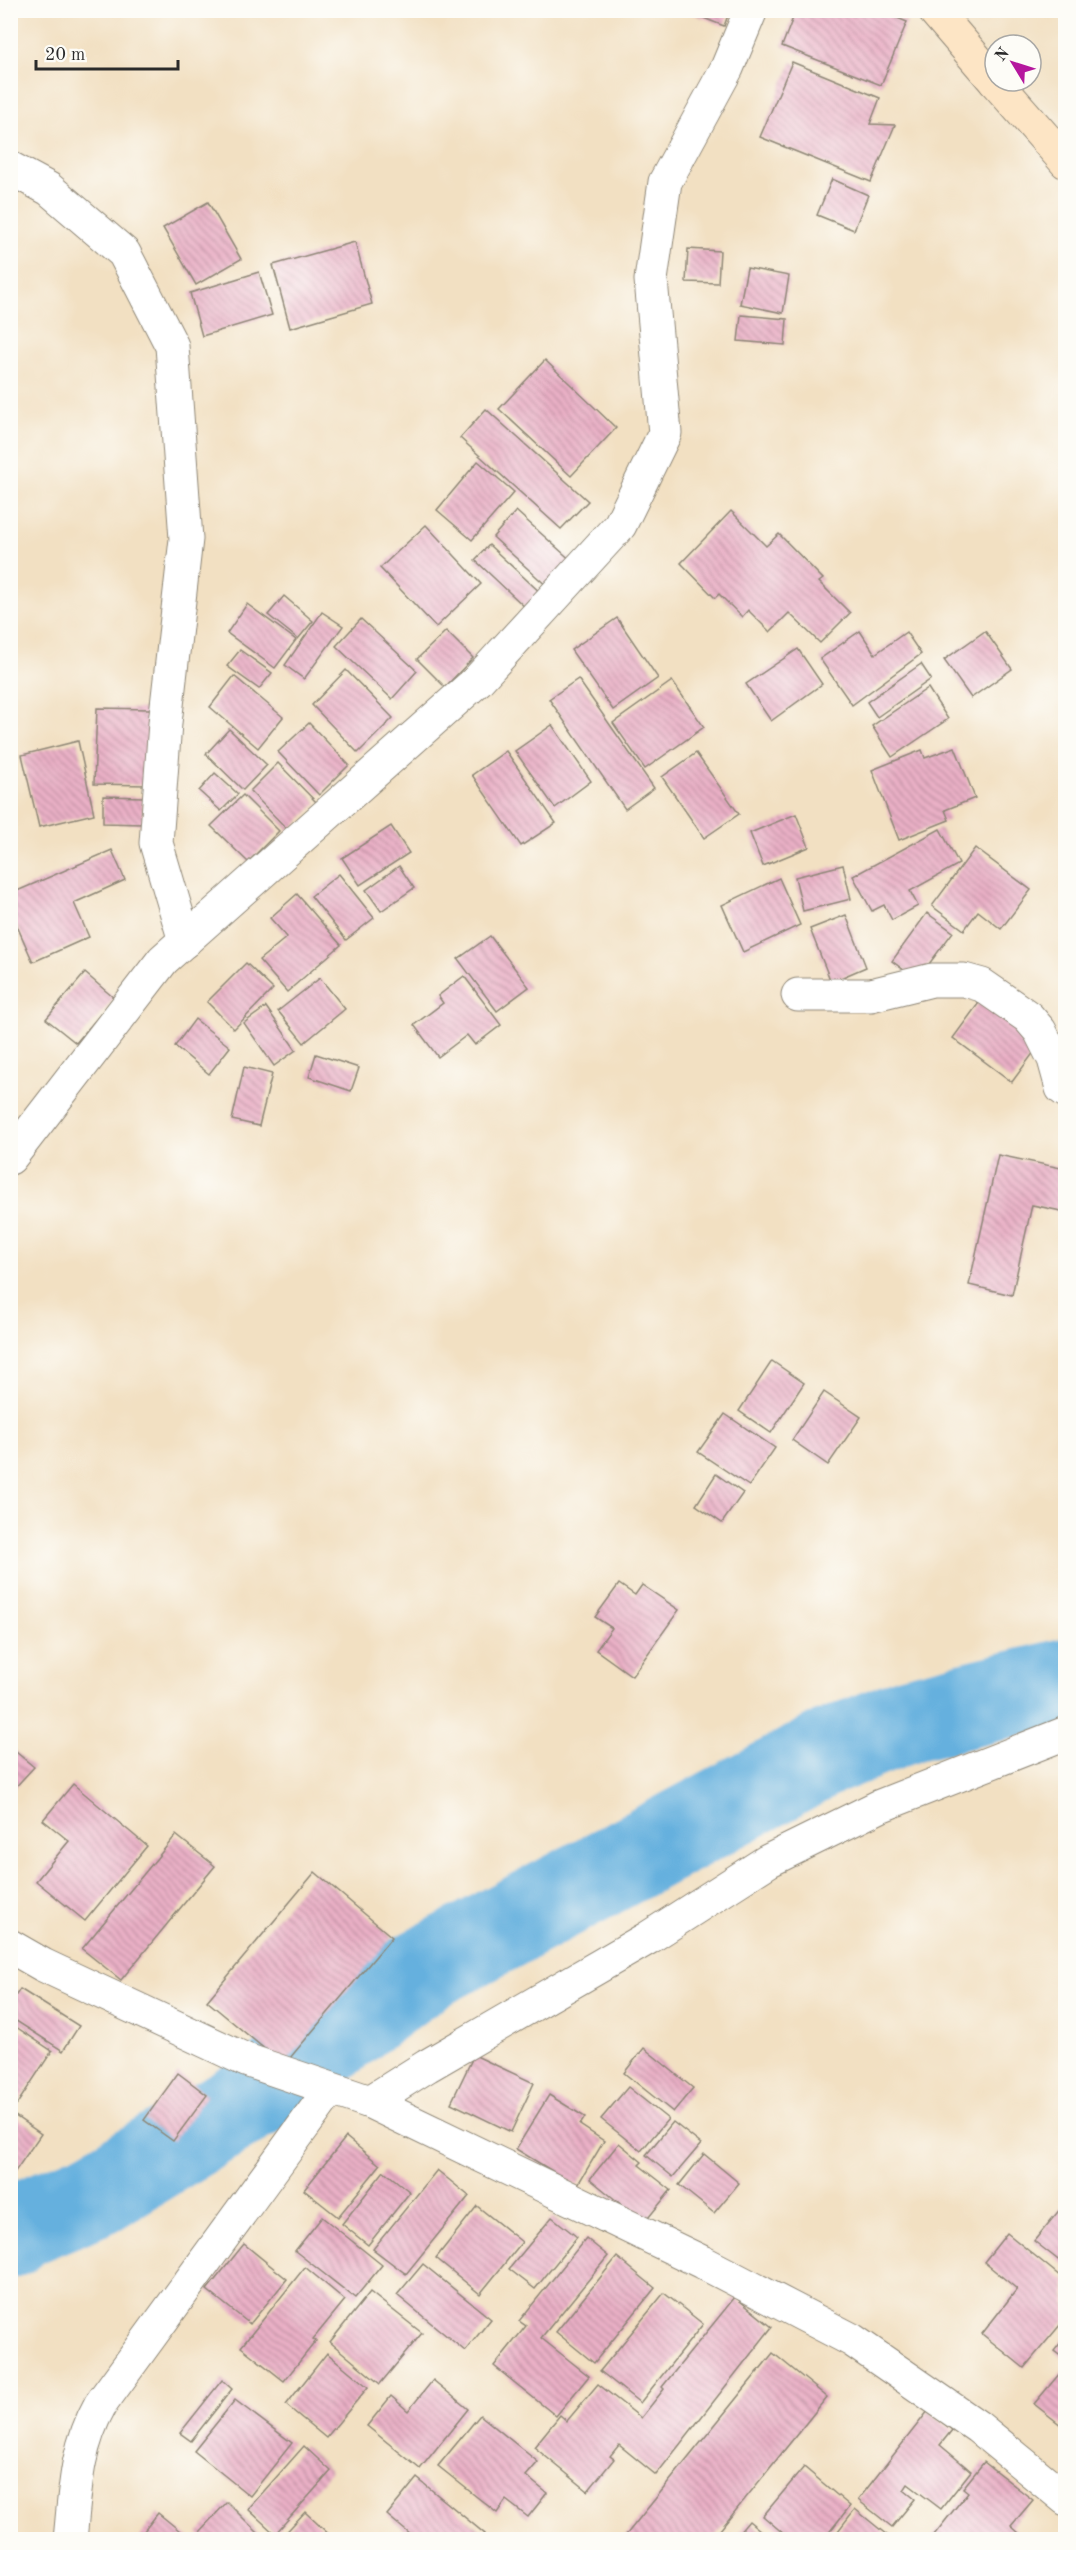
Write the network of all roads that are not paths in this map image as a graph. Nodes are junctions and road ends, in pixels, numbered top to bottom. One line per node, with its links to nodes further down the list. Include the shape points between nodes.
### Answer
1 (751, 10): 7 (street, via 727,68 665,182 651,280 665,434 620,525 477,681)
2 (934, 10): 3 (main road)
3 (983, 67)
4 (1005, 93): 5 (main road)
5 (1065, 162)
6 (10, 168): 7 (street, via 49,189 124,253 172,346 186,539 156,843)
7 (185, 941): 10 (street, via 163,960)
8 (798, 995): 9 (street, via 871,995 932,980 964,980 982,985 1028,1017 1040,1031)
9 (1065, 1090)
10 (10, 1158)
11 (1065, 1733): 14 (street, via 880,1806 768,1861 648,1938)
12 (10, 1946): 13 (street, via 246,2060)
13 (320, 2087): 14 (street); 16 (street, via 100,2405 80,2452)
14 (370, 2102): 15 (street, via 702,2262 852,2340 978,2427)
15 (1065, 2499)
16 (70, 2540)

